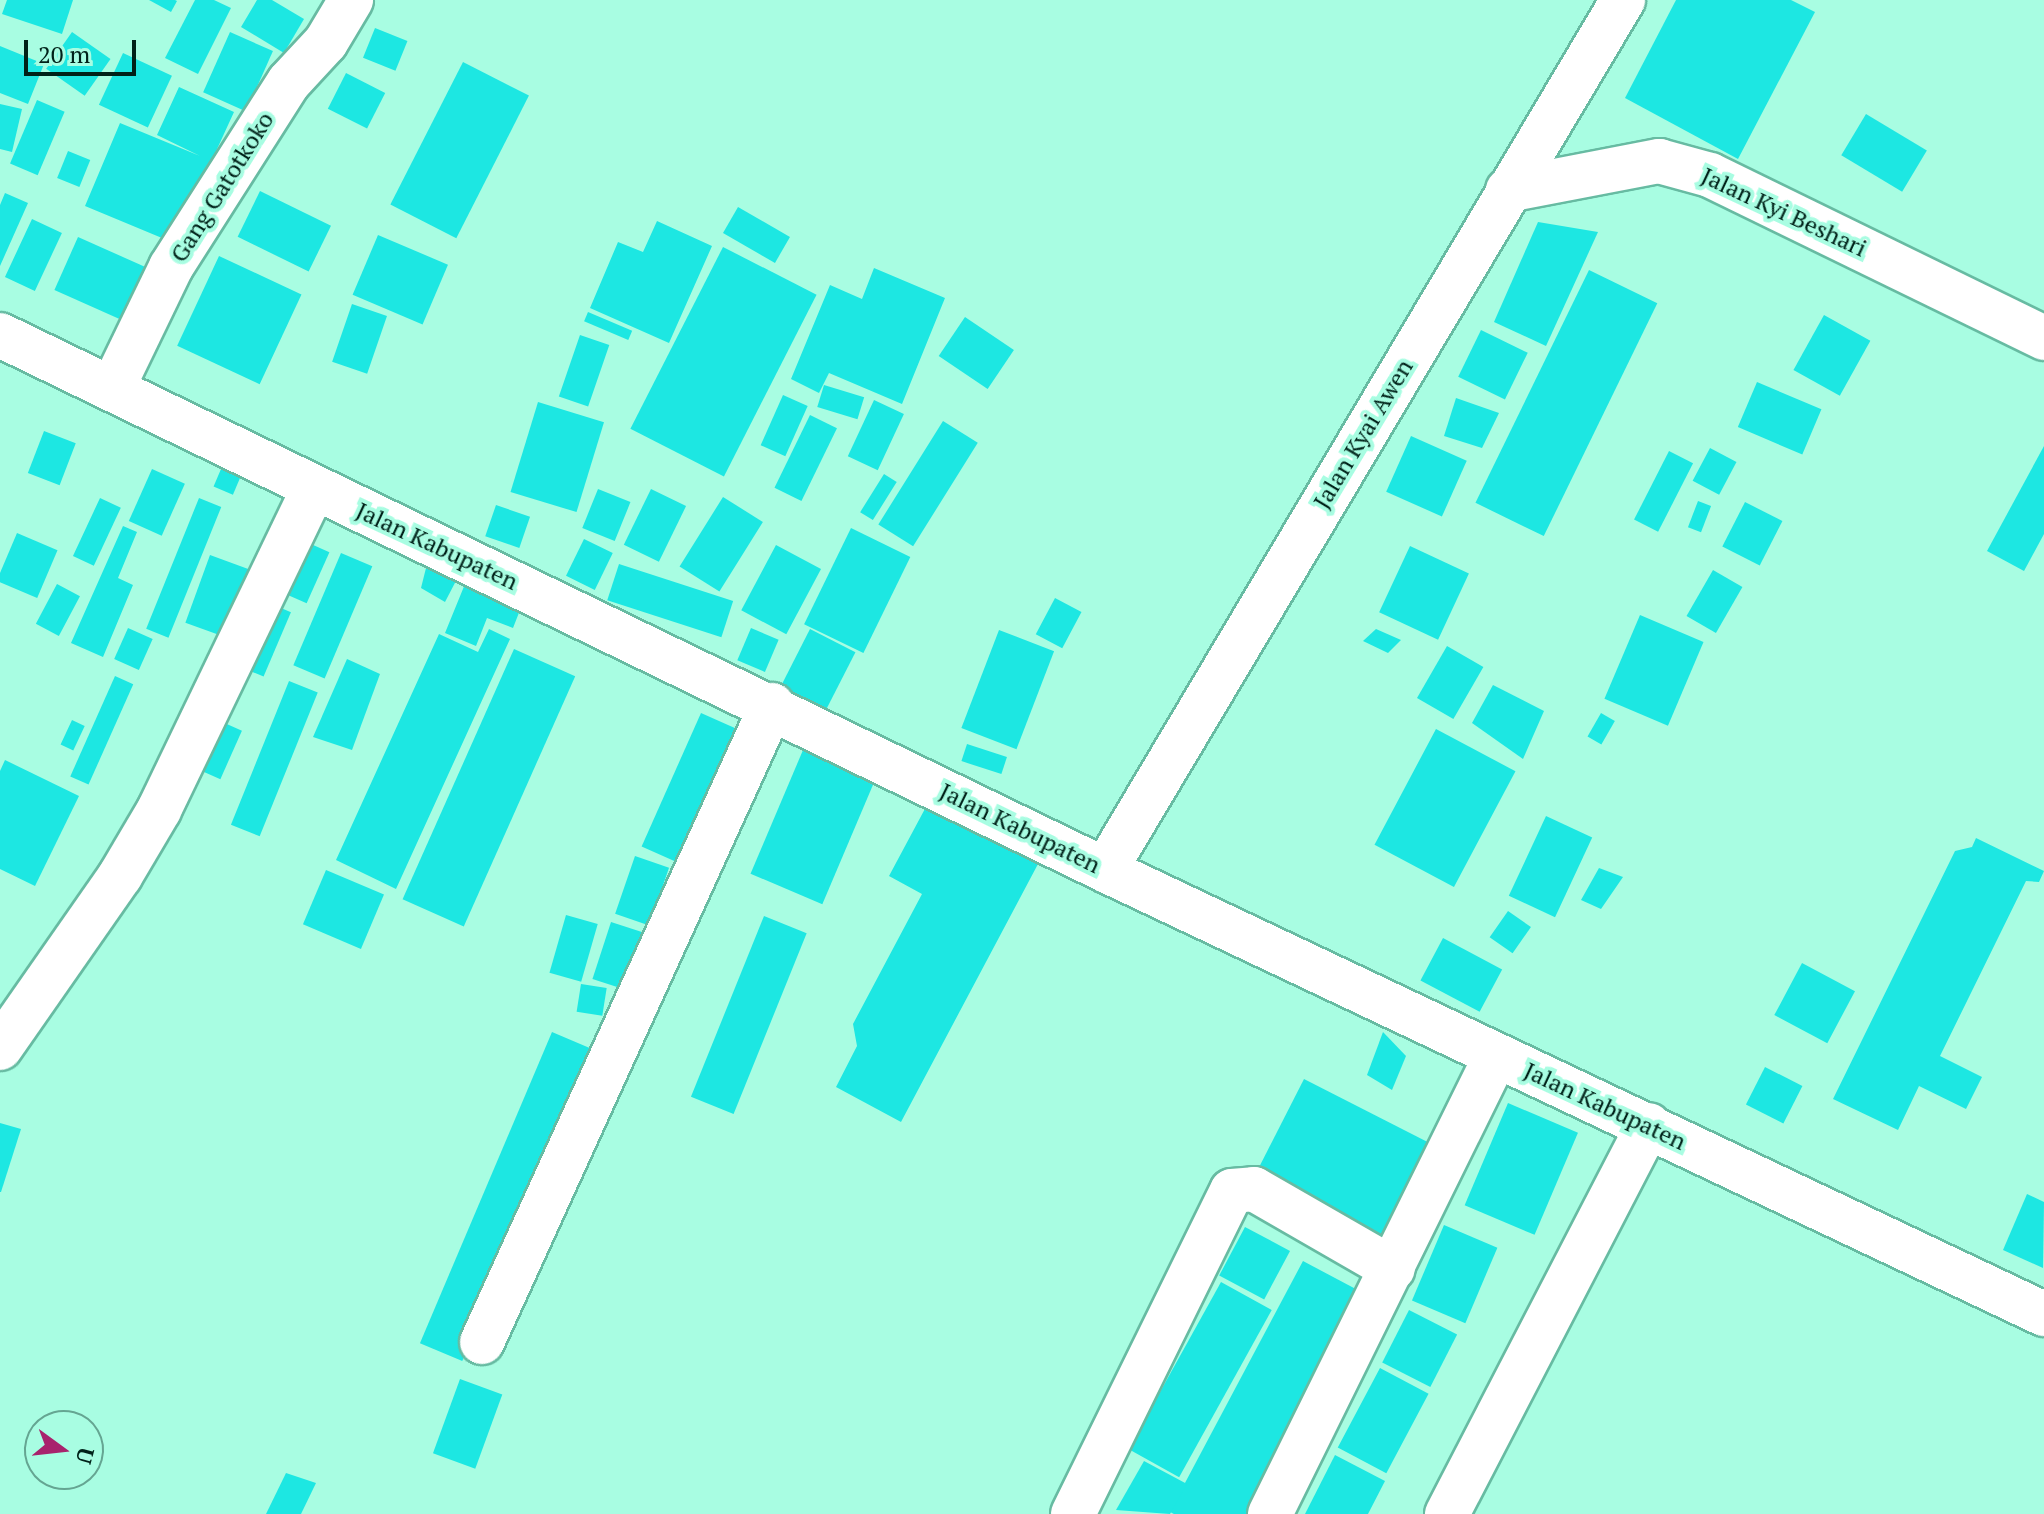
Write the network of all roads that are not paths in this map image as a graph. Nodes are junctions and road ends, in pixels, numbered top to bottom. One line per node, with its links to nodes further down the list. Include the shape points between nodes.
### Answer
1 (351, 0): 6 (street, Gang Gatotkoko, via 326,42 289,82 171,267)
2 (1623, 0): 3 (street, Jalan Kyai Awen)
3 (1508, 190): 5 (street, Jalan Kyi Beshari, via 1659,161 1710,175); 9 (street, Jalan Kyai Awen)
4 (0, 335): 6 (street, Jalan Kabupaten)
5 (2044, 338)
6 (113, 387): 7 (street, Jalan Kabupaten)
7 (314, 488): 8 (street, Jalan Kabupaten); 10 (street, via 159,810 120,876)
8 (772, 705): 9 (street, Jalan Kabupaten); 15 (street)
9 (1105, 870): 11 (street, Jalan Kabupaten)
10 (0, 1048)
11 (1496, 1056): 12 (street, Jalan Kabupaten); 13 (street)
12 (1649, 1125): 14 (street, Jalan Kabupaten); 18 (street)
13 (1393, 1269): 16 (street, via 1254,1189 1232,1191); 17 (street)
14 (2044, 1314)
15 (482, 1342)
16 (1086, 1510)
17 (1270, 1514)
18 (1447, 1514)

